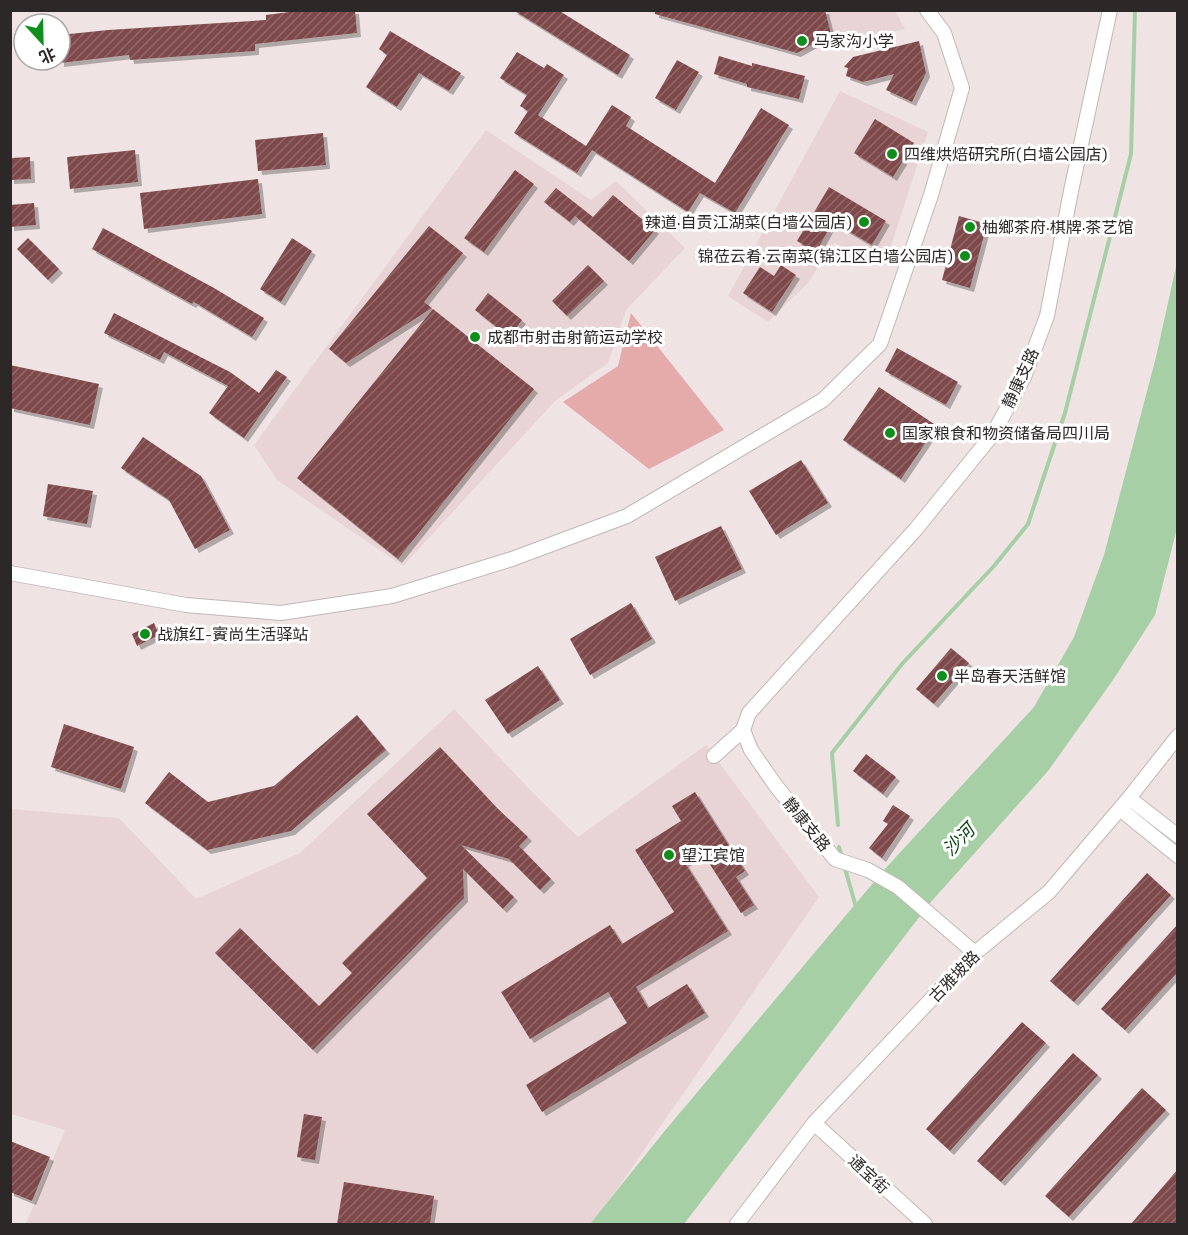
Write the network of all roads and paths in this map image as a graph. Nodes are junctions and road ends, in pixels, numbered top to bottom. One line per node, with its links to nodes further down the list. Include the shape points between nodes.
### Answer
1 (927, 10): 3 (street, via 944,33 962,88 932,195 880,344 823,400 627,516 512,559 392,596 281,613 186,605)
2 (1110, 10): 4 (street, 静康支路, via 1047,316 1024,377 993,434 916,529 749,713)
3 (10, 573)
4 (742, 730): 6 (street, 静康支路); 11 (street, 静康支路, via 776,786 835,859 868,870 898,887)
5 (1178, 736): 7 (street, 古雅坡路)
6 (714, 756)
7 (1129, 798): 8 (street, 古雅坡路); 9 (street)
8 (1120, 809): 10 (street); 11 (street, 古雅坡路, via 1048,892)
9 (1178, 836)
10 (1178, 856)
11 (975, 953): 12 (street, 古雅坡路)
12 (814, 1123): 13 (street, 古雅坡路); 14 (street, 通宝街)
13 (737, 1224)
14 (925, 1224)

